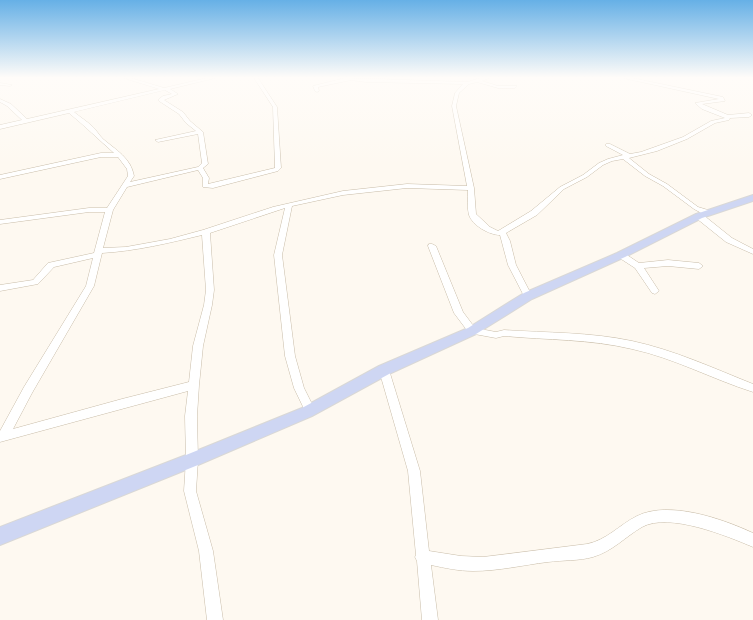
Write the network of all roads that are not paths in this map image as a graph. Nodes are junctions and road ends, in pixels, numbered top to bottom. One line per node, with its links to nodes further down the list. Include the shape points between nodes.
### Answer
1 (11, 107): 10 (street)
2 (83, 107): 7 (street)
3 (172, 107): 12 (street)
4 (275, 107): 17 (street, via 278,168 272,172 209,186 205,186 206,178)
5 (454, 107): 20 (street)
6 (703, 107): 9 (street)
7 (69, 110): 10 (street); 15 (street, via 79,117 85,126 91,128)
8 (750, 115): 9 (street)
9 (727, 117): 16 (street, via 685,138)
10 (26, 121): 11 (street)
11 (0, 127)
12 (200, 132): 13 (street); 17 (street, via 205,164)
13 (158, 140)
14 (608, 145): 16 (street)
15 (114, 155): 18 (street); 19 (street, via 131,172)
16 (627, 157): 24 (street, via 646,175 665,185); 27 (street, via 601,164 562,188 534,213)
17 (200, 168): 19 (street)
18 (0, 178)
19 (127, 185): 23 (street)
20 (471, 188): 22 (street, via 400,186 358,191); 27 (street, via 474,218 487,229)
21 (753, 198): 24 (main road)
22 (289, 205): 26 (street); 41 (street, via 278,255 290,356 299,388)
23 (109, 210): 25 (street, via 89,210); 30 (street)
24 (703, 215): 29 (street, via 729,240); 31 (main road)
25 (0, 222)
26 (206, 232): 30 (street, via 147,246); 39 (street, via 210,290 198,346)
27 (502, 232): 36 (street, via 512,265)
28 (432, 246): 37 (street, via 459,313)
29 (753, 252)
30 (99, 253): 34 (street, via 51,265 35,282); 42 (street, via 85,296)
31 (621, 254): 32 (street); 36 (main road)
32 (638, 266): 33 (street, via 668,263); 35 (street)
33 (699, 266)
34 (0, 288)
35 (655, 291)
36 (528, 296): 37 (main road)
37 (472, 330): 38 (main road); 40 (street, via 496,335 504,333 632,345)
38 (384, 370): 41 (main road); 46 (street, via 414,471)
39 (194, 385): 42 (street); 43 (street, via 191,416)
40 (753, 388)
41 (310, 410): 43 (main road)
42 (1, 437)
43 (192, 460): 44 (main road); 47 (street, via 190,491 206,551)
44 (0, 536)
45 (753, 540): 46 (street, via 701,521 652,518 643,520 615,541 577,553 472,564)
46 (422, 557): 48 (street)
47 (216, 620)
48 (430, 620)

